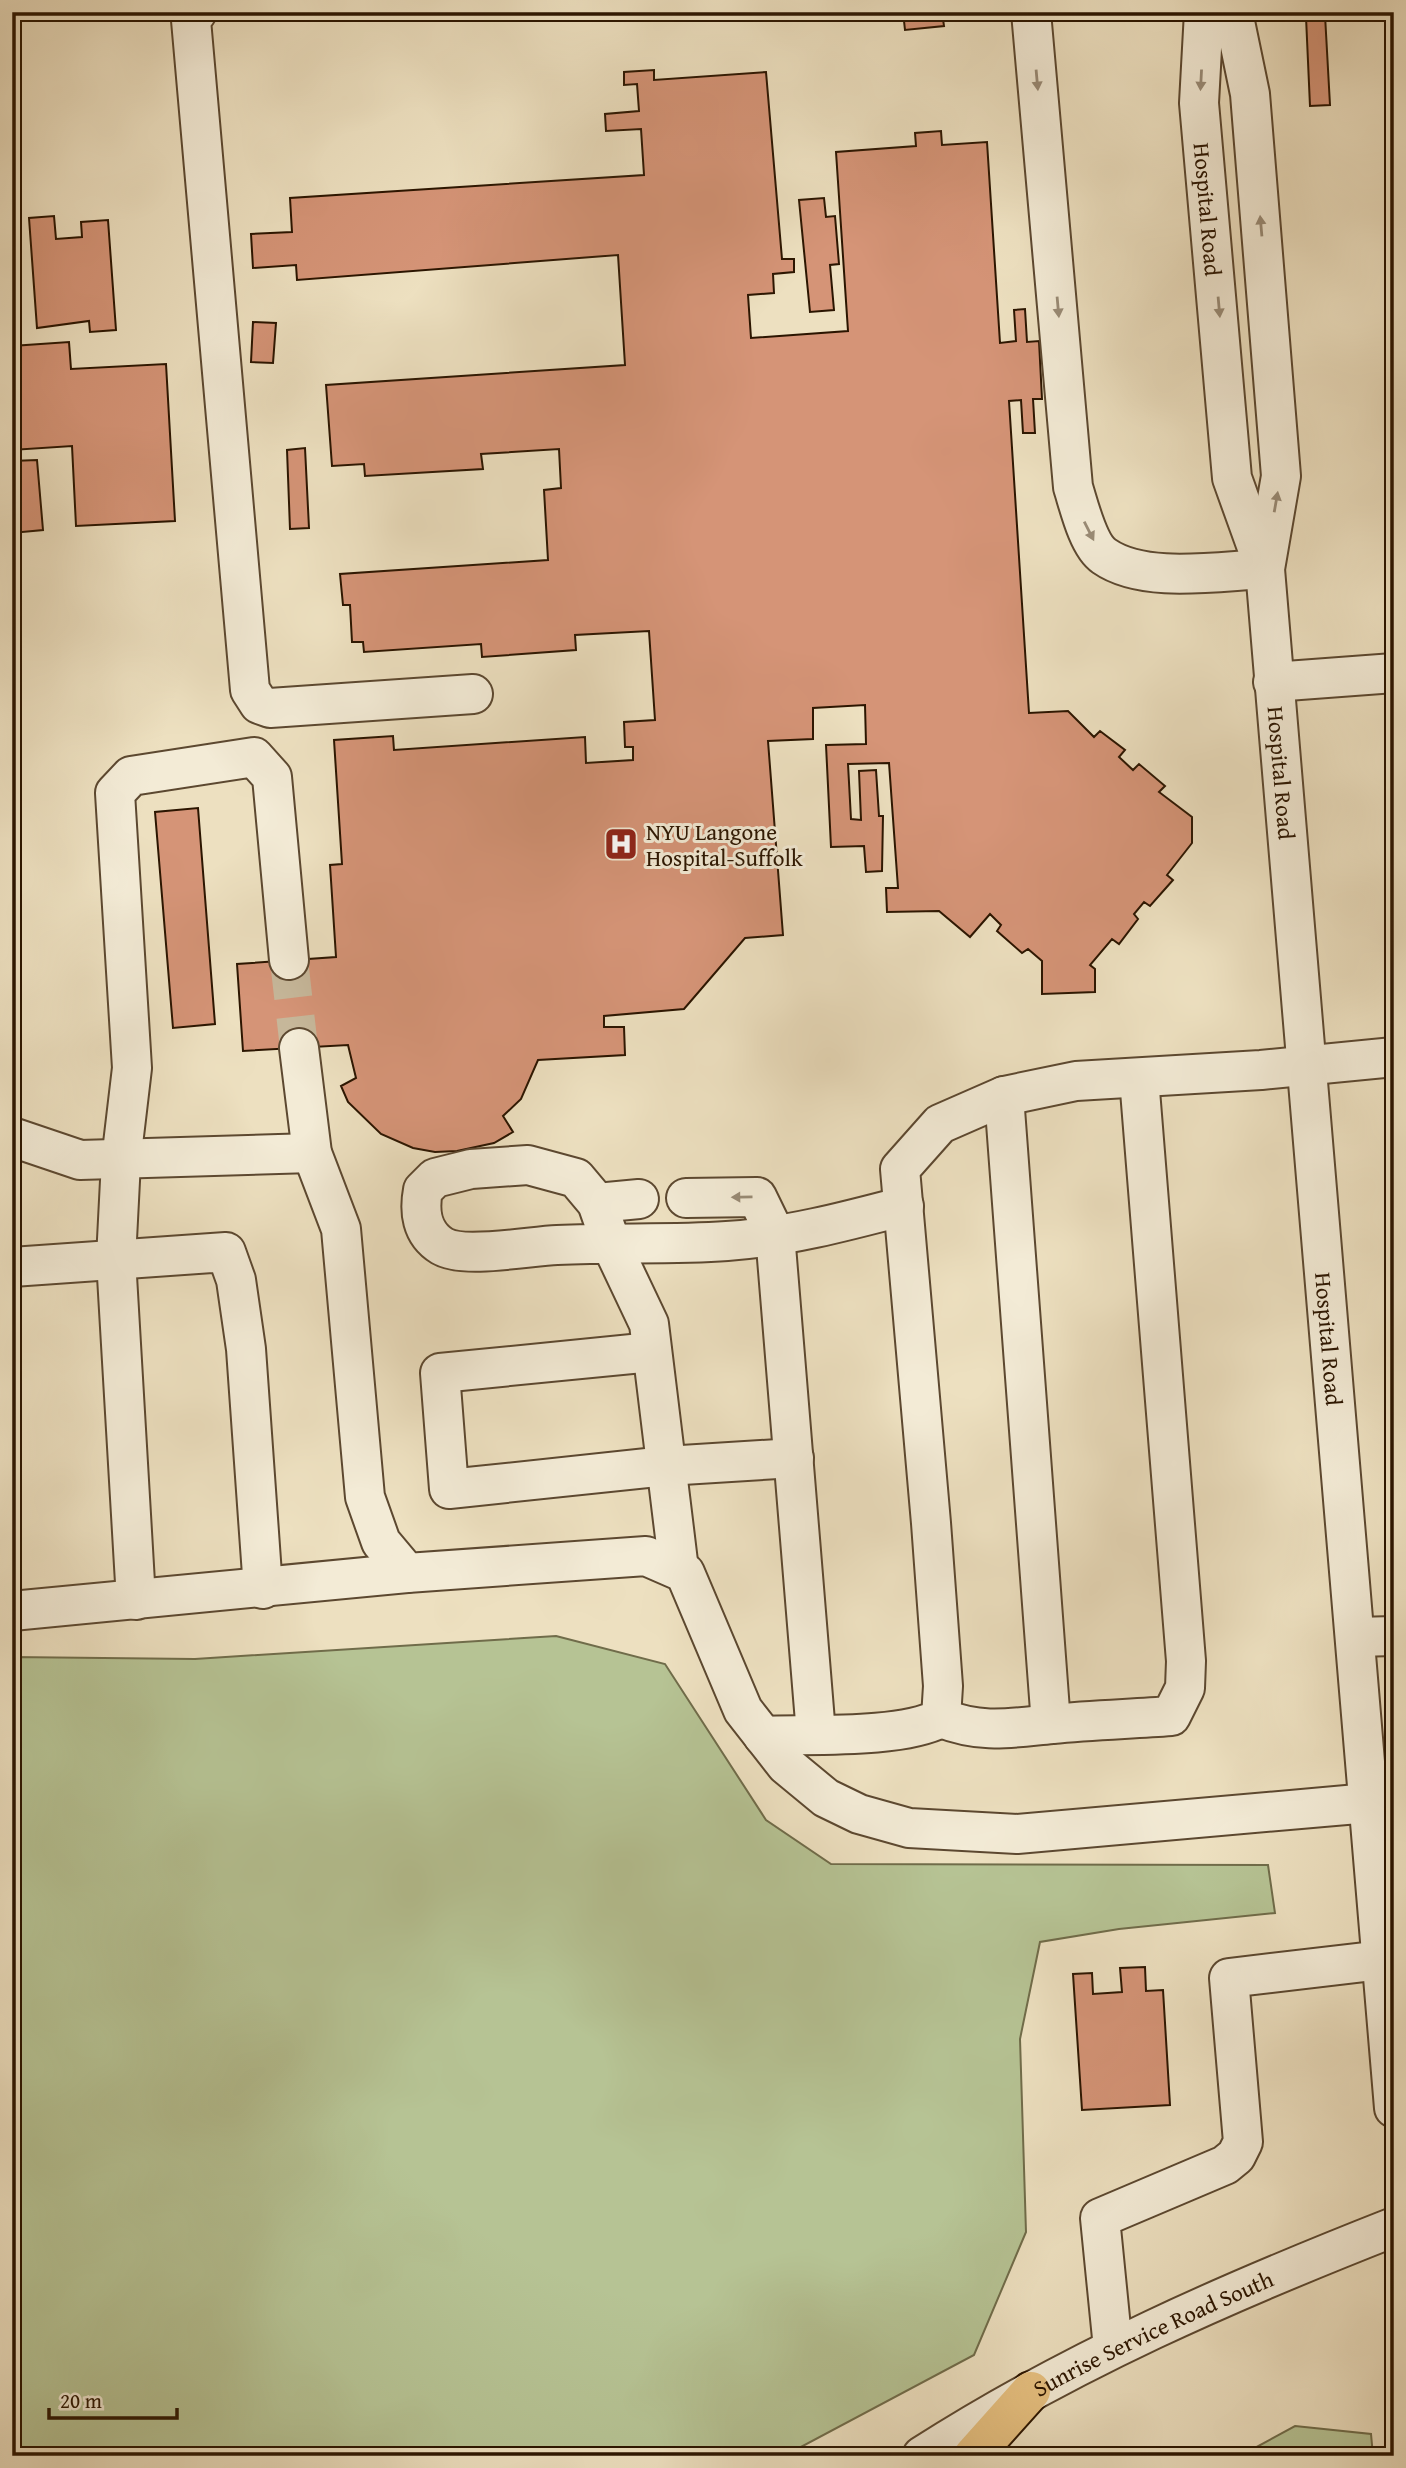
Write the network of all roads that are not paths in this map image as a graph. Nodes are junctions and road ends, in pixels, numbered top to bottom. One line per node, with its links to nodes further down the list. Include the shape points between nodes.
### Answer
1 (197, 12): 8 (street, via 191,20 250,690 259,704 270,708)
2 (1031, 12): 5 (street, one-way to 5, via 1073,487 1086,527 1103,555 1147,573)
3 (1204, 12): 5 (street, Hospital Road, one-way to 5, via 1199,103 1232,478)
4 (1233, 12): 5 (street, Hospital Road, one-way to 4, via 1281,476 1250,94)
5 (1265, 569): 7 (street, Hospital Road)
6 (1394, 673): 7 (street)
7 (1273, 682): 12 (street, Hospital Road)
8 (473, 694)
9 (289, 960): 17 (street, via 272,777 254,757 131,776 115,793 132,1068)
10 (299, 1048): 16 (street)
11 (1394, 1057): 12 (street)
12 (1307, 1063): 13 (street); 35 (street, Hospital Road)
13 (1139, 1077): 14 (street, via 1076,1082); 37 (street, via 1185,1688 1171,1716)
14 (1004, 1096): 21 (street, via 940,1124 900,1169); 37 (street)
15 (12, 1137): 17 (street, via 80,1160)
16 (312, 1153): 17 (street); 30 (street, via 341,1229 365,1497 381,1542)
17 (121, 1161): 24 (street)
18 (686, 1198): 22 (street, one-way to 18, via 757,1197)
19 (639, 1199): 20 (street)
20 (597, 1203): 23 (street); 23 (street, via 576,1178 528,1165 471,1169 435,1178 423,1190 420,1204 426,1229 444,1247 469,1251)
21 (904, 1206): 22 (street, via 829,1226); 36 (street, via 943,1686)
22 (775, 1234): 23 (street, via 731,1241); 27 (street)
23 (612, 1246): 26 (street, via 649,1324)
24 (116, 1259): 25 (street); 31 (street, via 226,1252 236,1280 246,1349); 32 (street)
25 (12, 1267)
26 (652, 1352): 28 (street); 28 (street, via 440,1373 449,1489)
27 (794, 1458): 28 (street); 38 (street)
28 (666, 1466): 29 (street)
29 (679, 1570): 30 (street, via 646,1556); 39 (street, via 685,1573 743,1710)
30 (407, 1573): 31 (street)
31 (263, 1589): 32 (street)
32 (136, 1600): 33 (street)
33 (12, 1611)
34 (1394, 1636): 35 (street)
35 (1356, 1637): 40 (street, Hospital Road)
36 (941, 1718): 37 (street, via 964,1727 1008,1731); 38 (street, via 927,1726)
37 (1051, 1724)
38 (816, 1734): 39 (street)
39 (763, 1735): 40 (street, via 786,1765 826,1798 859,1814 909,1828 1017,1834)
40 (1369, 1803): 41 (street, Hospital Road)
41 (1382, 1960): 42 (street, Hospital Road); 44 (street, via 1229,1978 1242,2142 1225,2165 1100,2218)
42 (1394, 2108)
43 (1394, 2227): 44 (street, Sunrise Service Road South)
44 (1113, 2348): 45 (street, Sunrise Service Road South)
45 (1031, 2391): 46 (street, Sunrise Service Road South); 47 (highway)
46 (922, 2456)
47 (972, 2456)

